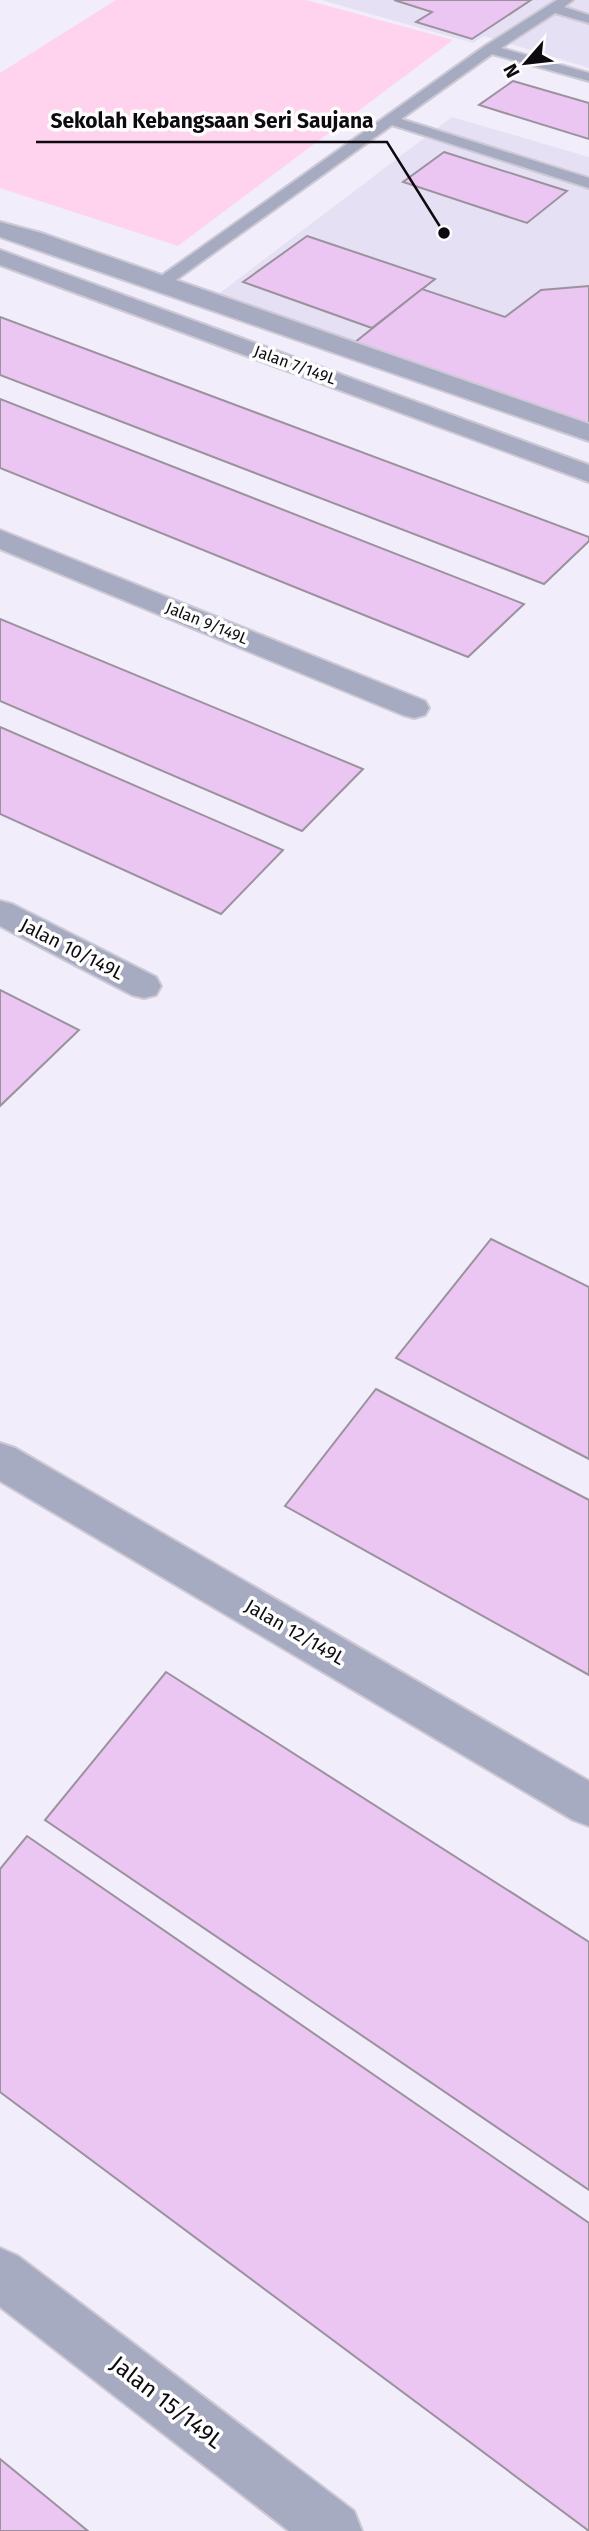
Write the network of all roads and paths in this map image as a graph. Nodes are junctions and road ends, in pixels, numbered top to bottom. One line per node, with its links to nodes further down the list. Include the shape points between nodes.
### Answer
1 (566, 0): 2 (lane)
2 (554, 8): 3 (lane); 4 (lane)
3 (589, 19)
4 (490, 49): 5 (lane); 6 (lane)
5 (589, 77)
6 (390, 120): 7 (lane); 10 (lane)
7 (589, 183)
8 (0, 229): 10 (street)
9 (0, 257): 12 (street, Jalan 7/149L)
10 (160, 284): 11 (street)
11 (589, 433)
12 (589, 474)
13 (0, 539): 14 (street, Jalan 9/149L)
14 (414, 708)
15 (0, 912): 16 (street, Jalan 10/149L)
16 (144, 986)
17 (0, 1460): 18 (street, Jalan 12/149L)
18 (589, 1805)
19 (0, 2274): 20 (street, Jalan 15/149L)
20 (334, 2531)

